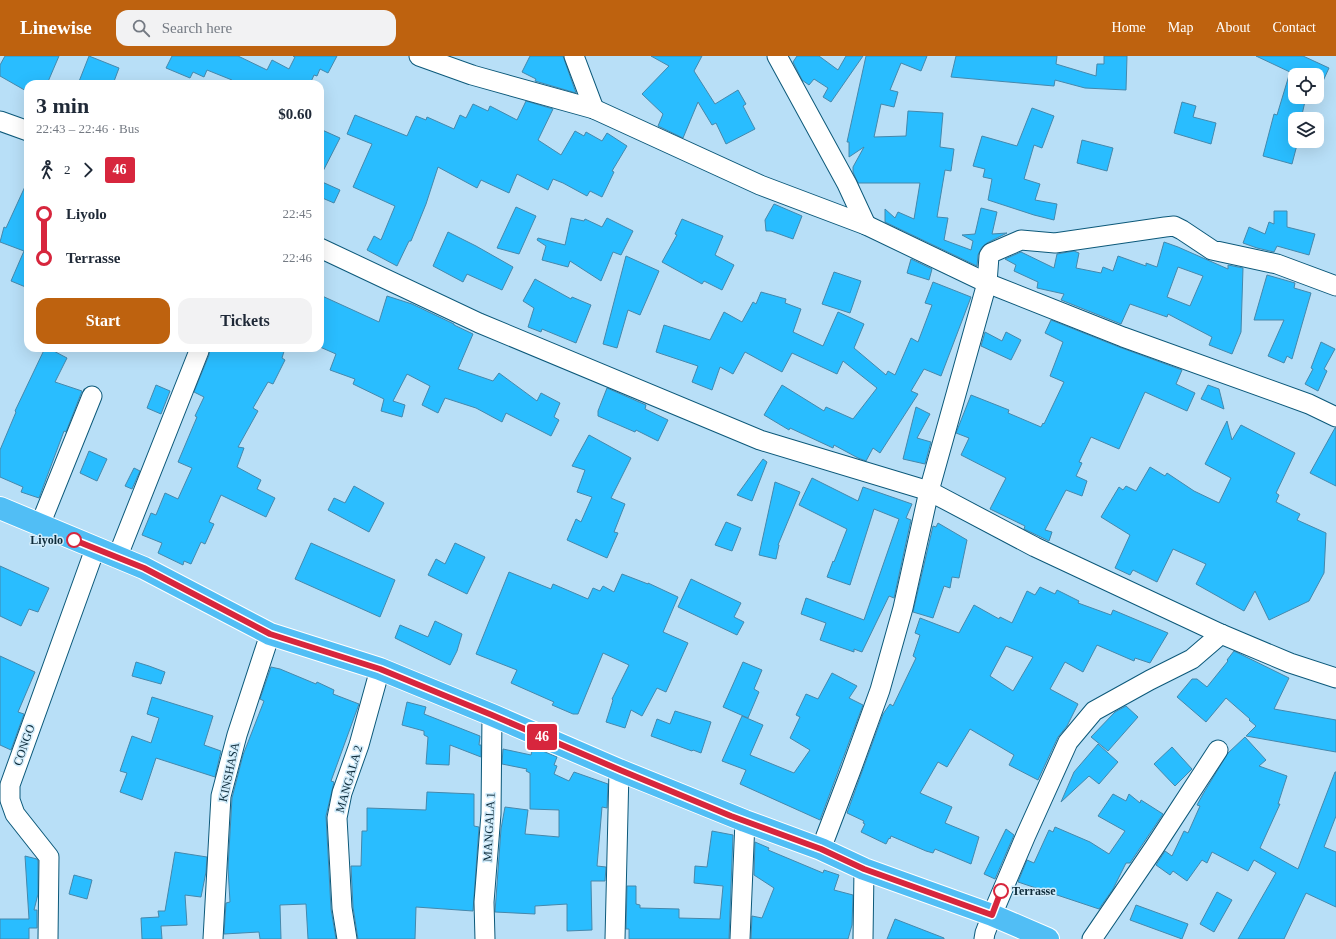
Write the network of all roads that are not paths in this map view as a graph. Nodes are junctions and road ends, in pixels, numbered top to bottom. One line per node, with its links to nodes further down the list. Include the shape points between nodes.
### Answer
1 (419, 56): 4 (street, via 472,75)
2 (574, 56): 4 (street)
3 (777, 56): 7 (street, via 847,184)
4 (594, 109): 7 (street, via 760,185)
5 (0, 121): 6 (street)
6 (24, 130)
7 (866, 225): 9 (street)
8 (324, 250): 14 (street, via 479,323 760,440)
9 (987, 283): 10 (street, via 991,253 1021,240 1054,243 1174,226 1212,250 1277,264); 13 (street, via 1123,337 1309,404); 14 (street)
10 (1336, 286)
11 (198, 352): 18 (street)
12 (92, 396): 16 (street)
13 (1336, 417)
14 (930, 490): 20 (street, via 1035,547); 27 (street, via 903,608 880,690)
15 (0, 508): 16 (highway)
16 (40, 526): 17 (highway)
17 (95, 549): 18 (highway); 30 (street, CONGO, via 10,784 10,800 15,814 49,857)
18 (117, 558): 19 (highway, via 144,568)
19 (270, 634): 21 (highway); 31 (street, KINSHASA, via 237,735 222,796)
20 (1221, 634): 22 (street, via 1290,664); 29 (street, via 1192,659 1094,711 1068,742)
21 (380, 669): 23 (highway); 32 (street, MANGALA 2, via 342,793 337,818 342,908)
22 (1336, 678)
23 (492, 715): 25 (highway); 33 (street, MANGALA 1, via 491,814 484,902)
24 (1218, 750): 39 (street)
25 (620, 770): 26 (highway); 34 (street)
26 (745, 821): 27 (highway); 35 (street)
27 (821, 849): 28 (highway)
28 (864, 869): 29 (highway); 36 (street)
29 (992, 915): 37 (street); 38 (highway)
30 (48, 939)
31 (213, 939)
32 (347, 939)
33 (485, 939)
34 (615, 939)
35 (740, 939)
36 (863, 939)
37 (984, 939)
38 (1048, 939)
39 (1092, 939)

